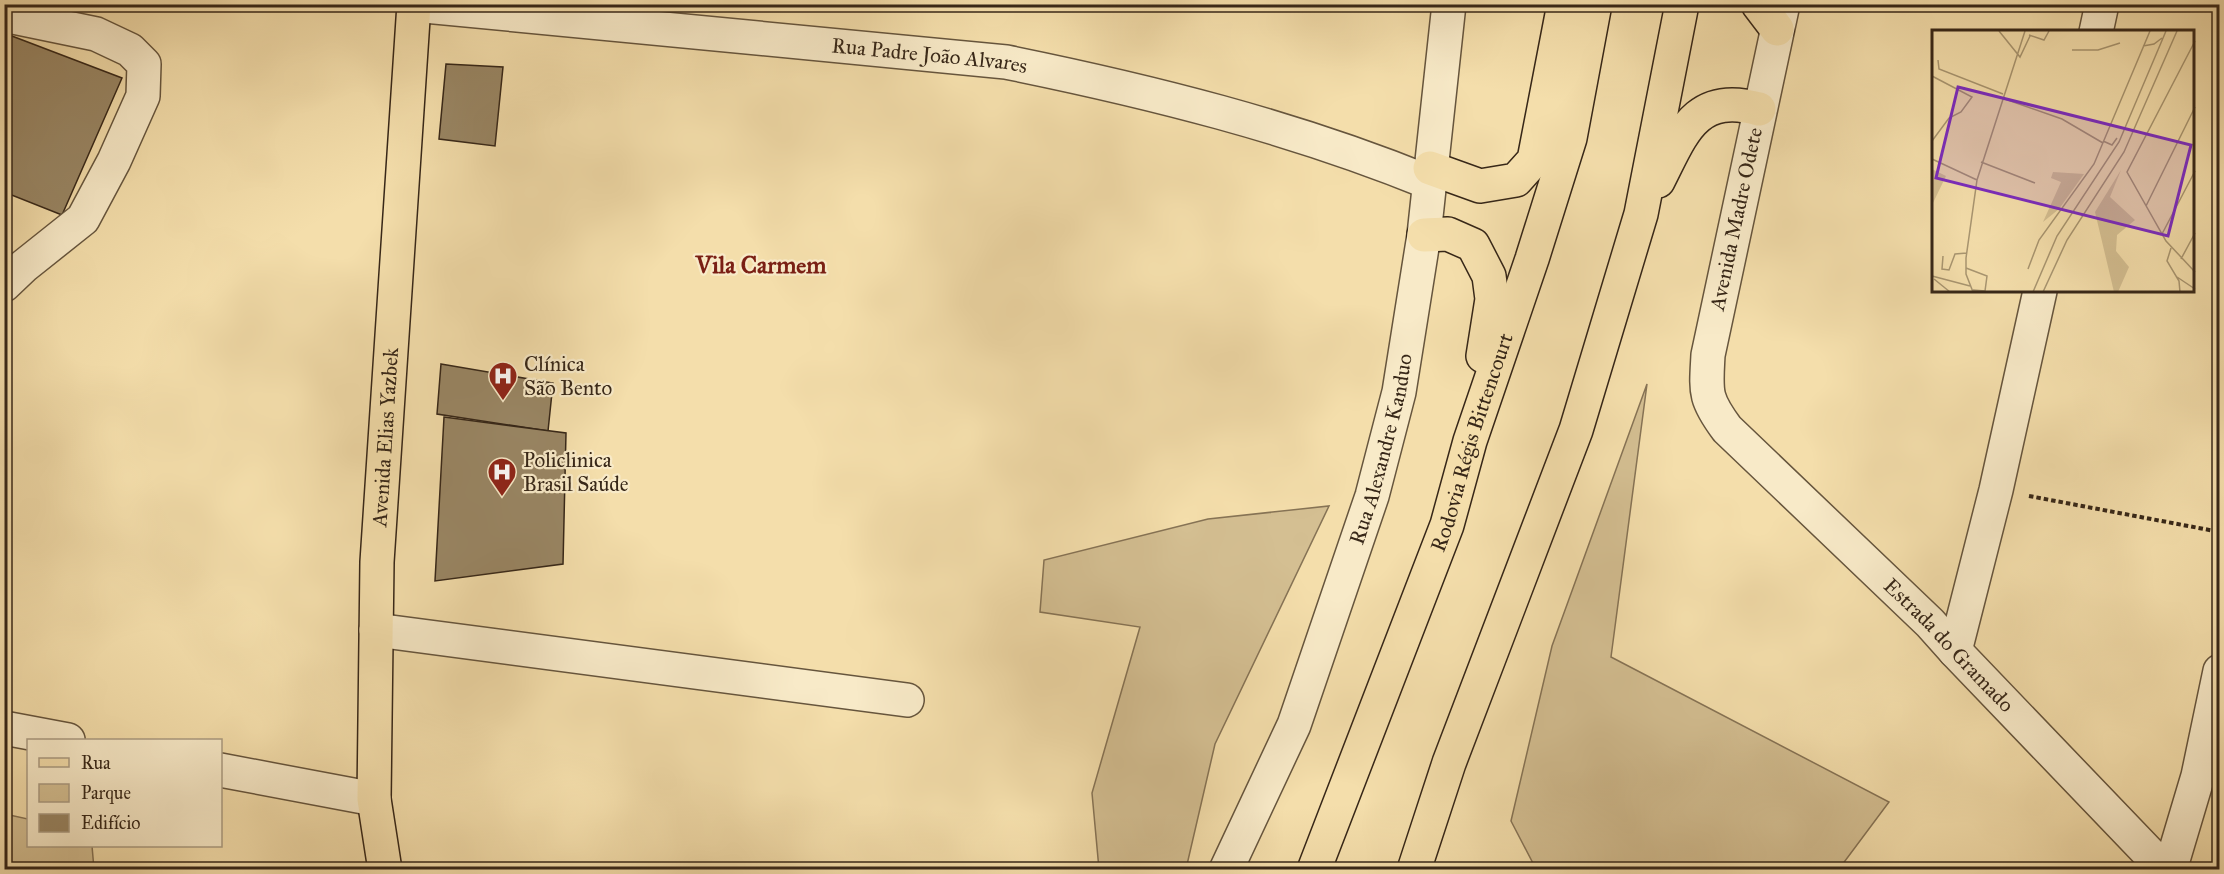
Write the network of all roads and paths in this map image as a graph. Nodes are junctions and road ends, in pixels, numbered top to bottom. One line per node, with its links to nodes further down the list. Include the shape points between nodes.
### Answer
1 (1449, 4): 11 (street, Rua Alexandre Kanduo)
2 (1564, 4): 11 (main road, via 1534,160 1516,180 1480,186)
3 (1596, 4): 17 (main road, Rodovia Régis Bittencourt, via 1570,138)
4 (1682, 4): 12 (main road)
5 (2102, 4): 9 (street)
6 (414, 5): 11 (street, Rua Padre João Alvares, via 1006,62 1093,79); 20 (main road, Avenida Elias Yazbek, via 377,562)
7 (1773, 13): 10 (street, Avenida Madre Odete)
8 (4, 15): 14 (street, via 96,34 130,50 144,64 143,96 83,219)
9 (2096, 30)
10 (1759, 109): 12 (main road, via 1745,105 1715,107 1695,117); 16 (street, Avenida Madre Odete, via 1708,355 1708,398)
11 (1429, 175): 13 (street, Rua Alexandre Kanduo)
12 (1641, 214): 31 (main road, via 1576,430 1449,763)
13 (1424, 235): 17 (main road, via 1448,234 1473,245 1489,276 1492,299); 29 (street, Rua Alexandre Kanduo, via 1399,392 1372,496 1294,725)
14 (4, 285)
15 (2040, 292): 18 (street)
16 (1727, 429): 21 (street, Estrada do Gramado)
17 (1470, 441): 30 (main road, Rodovia Régis Bittencourt, via 1447,525)
18 (1996, 490): 19 (path); 21 (street)
19 (2220, 532)
20 (376, 630): 23 (street); 27 (main road, Avenida Elias Yazbek)
21 (1955, 651): 32 (street, Estrada do Gramado)
22 (2220, 671): 32 (street, via 2198,776)
23 (907, 700)
24 (4, 729): 25 (street)
25 (57, 739)
26 (222, 770): 27 (street)
27 (374, 799): 28 (main road, Avenida Elias Yazbek)
28 (385, 870)
29 (1226, 870)
30 (1314, 870)
31 (1414, 870)
32 (2168, 870)

